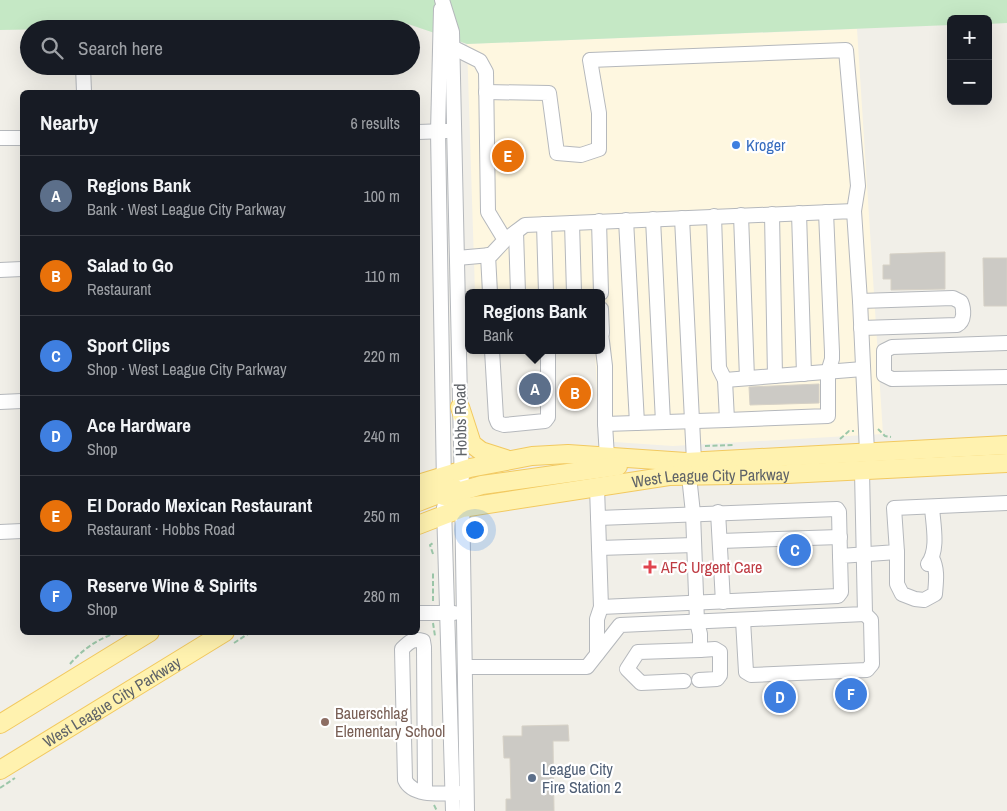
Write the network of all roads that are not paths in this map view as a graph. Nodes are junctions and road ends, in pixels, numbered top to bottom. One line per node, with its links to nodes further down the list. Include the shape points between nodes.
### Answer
1 (442, 0): 2 (street, Hobbs Road, via 452,32); 8 (street, Hobbs Road)
2 (452, 47): 5 (street, via 480,62 486,72); 6 (street, Hobbs Road)
3 (83, 75): 4 (street)
4 (84, 90)
5 (486, 92): 11 (street, via 548,93 557,153 581,155 599,149 599,113 590,60 846,50 858,186); 23 (street, via 488,212)
6 (454, 131): 8 (street); 25 (street, Hobbs Road)
7 (420, 132): 8 (street)
8 (438, 132): 65 (street, Hobbs Road)
9 (0, 138): 10 (street)
10 (20, 138)
11 (854, 211): 12 (street); 33 (street)
12 (826, 212): 13 (street); 40 (street, via 832,352)
13 (799, 213): 14 (street); 42 (street)
14 (772, 214): 15 (street); 44 (street)
15 (741, 215): 16 (street); 46 (street)
16 (714, 216): 17 (street); 47 (street, via 719,368)
17 (682, 218): 18 (street); 53 (street)
18 (653, 219): 19 (street); 52 (street)
19 (626, 220): 20 (street); 54 (street)
20 (599, 222): 21 (street); 32 (street)
21 (572, 223): 22 (street); 31 (street)
22 (544, 224): 23 (street, via 525,225); 30 (street)
23 (510, 236): 24 (street); 29 (street)
24 (488, 255): 25 (street); 28 (street)
25 (457, 258): 35 (street, Hobbs Road)
26 (20, 269): 27 (street)
27 (0, 270)
28 (490, 289)
29 (517, 289)
30 (546, 289)
31 (574, 289)
32 (601, 289)
33 (860, 301): 34 (street); 34 (street, via 954,298 961,302 963,317 957,325)
34 (862, 328): 41 (street)
35 (464, 338): 50 (street, Hobbs Road)
36 (1007, 343): 43 (street, via 892,347 884,351)
37 (492, 354): 38 (street, via 496,418 504,425 545,421 548,417)
38 (548, 354)
39 (604, 354): 55 (street)
40 (828, 372): 41 (street); 42 (street); 51 (street, via 828,416)
41 (863, 373): 43 (street); 57 (street)
42 (804, 374): 44 (street)
43 (884, 375): 45 (street, via 892,379)
44 (774, 376): 46 (street)
45 (1007, 377)
46 (747, 378): 47 (street)
47 (725, 380): 51 (street)
48 (20, 401): 49 (street)
49 (0, 402)
50 (460, 407): 59 (main road, via 472,444 481,451); 66 (street, Hobbs Road)
51 (727, 420): 53 (street)
52 (663, 422): 53 (street); 54 (street)
53 (692, 422): 60 (street)
54 (637, 423): 55 (street)
55 (605, 424): 58 (street)
56 (1007, 446): 57 (main road, West League City Parkway)
57 (866, 452): 60 (main road, West League City Parkway); 62 (main road)
58 (608, 458): 59 (main road, West League City Parkway, via 568,454); 60 (main road, West League City Parkway)
59 (509, 460): 66 (main road, West League City Parkway)
60 (691, 461): 62 (main road, West League City Parkway, via 787,474); 64 (main road, West League City Parkway, via 669,476); 66 (main road, via 615,466); 71 (street)
61 (1007, 463): 62 (main road, West League City Parkway)
62 (862, 470): 82 (street)
63 (420, 484): 65 (main road)
64 (597, 487): 66 (main road, West League City Parkway); 73 (street)
65 (444, 488): 66 (main road); 67 (main road); 72 (street, Hobbs Road)
66 (462, 489): 72 (main road, West League City Parkway); 89 (street, Hobbs Road)
67 (420, 501)
68 (1007, 503): 69 (street)
69 (932, 507): 81 (street, via 894,508); 81 (street, via 934,545 928,565 927,587 923,591 909,596 902,594 897,584)
70 (718, 512): 71 (street); 77 (street, via 837,508); 78 (street)
71 (693, 513): 73 (street); 79 (street)
72 (444, 514): 74 (main road, West League City Parkway); 88 (street, Hobbs Road)
73 (598, 518): 80 (street)
74 (420, 524)
75 (20, 531): 76 (street)
76 (0, 532)
77 (840, 537): 78 (street); 83 (street)
78 (720, 541): 84 (street)
79 (694, 545): 80 (street); 85 (street)
80 (599, 548): 86 (street)
81 (897, 552): 82 (street)
82 (864, 554): 83 (street); 90 (street)
83 (840, 556): 84 (street, via 841,592 838,596)
84 (723, 602): 85 (street)
85 (696, 603): 86 (street); 92 (street)
86 (601, 607): 96 (street, via 596,619)
87 (420, 613): 88 (street)
88 (447, 613): 89 (street); 103 (street, Hobbs Road)
89 (464, 613): 97 (street, Hobbs Road)
90 (865, 614): 91 (street); 91 (street, via 871,620 872,664 867,670 751,675 746,672)
91 (743, 620): 92 (street)
92 (697, 622): 95 (street); 96 (street, via 620,625)
93 (145, 635): 100 (main road)
94 (220, 635): 101 (main road, West League City Parkway)
95 (700, 650): 98 (street, via 716,649 720,652 720,675 718,679); 99 (street, via 638,652 627,668 641,683)
96 (597, 654): 97 (street, via 586,667)
97 (465, 667): 103 (street, Hobbs Road)
98 (699, 680)
99 (684, 681)
100 (0, 724)
101 (0, 770)
102 (425, 792): 102 (street, via 424,647 423,641 417,639 409,641 402,649 405,780 414,790); 103 (street)
103 (459, 793): 104 (street, Hobbs Road); 105 (street, Hobbs Road)
104 (453, 811)
105 (467, 811)

